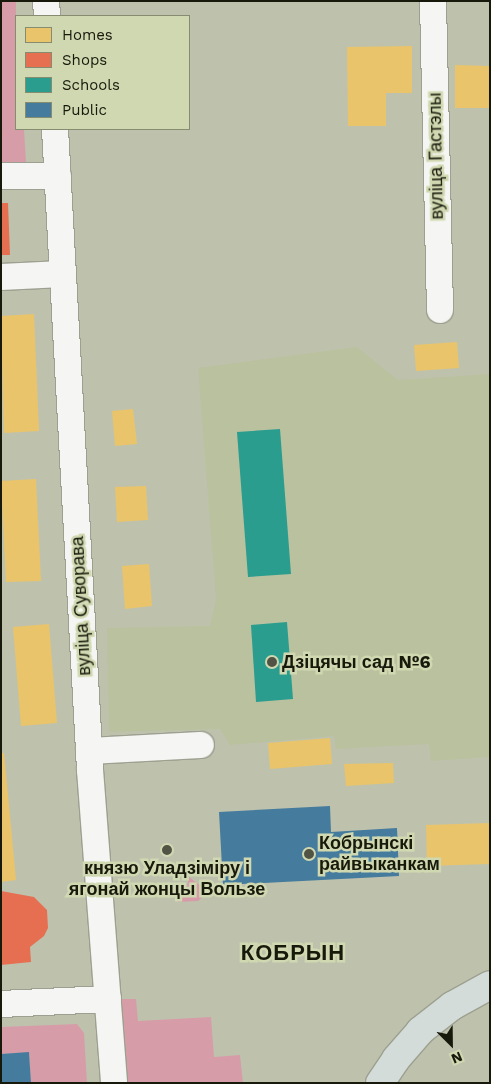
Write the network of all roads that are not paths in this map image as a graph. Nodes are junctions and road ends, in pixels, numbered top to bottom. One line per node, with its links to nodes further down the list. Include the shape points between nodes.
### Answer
1 (46, 1): 3 (street)
2 (433, 1): 9 (street, вуліца Гастэлы)
3 (47, 15)
4 (55, 130): 6 (street, вуліца Суворава)
5 (1, 176): 6 (street)
6 (58, 176): 7 (street, вуліца Суворава)
7 (62, 274): 8 (street); 11 (street, вуліца Суворава)
8 (1, 277)
9 (440, 310)
10 (201, 745): 11 (street)
11 (89, 751): 13 (street, вуліца Суворава)
12 (490, 985): 16 (main road, via 452,1006 420,1031 396,1058)
13 (108, 999): 14 (street); 15 (street, вуліца Суворава)
14 (1, 1004)
15 (114, 1083)
16 (380, 1083)

